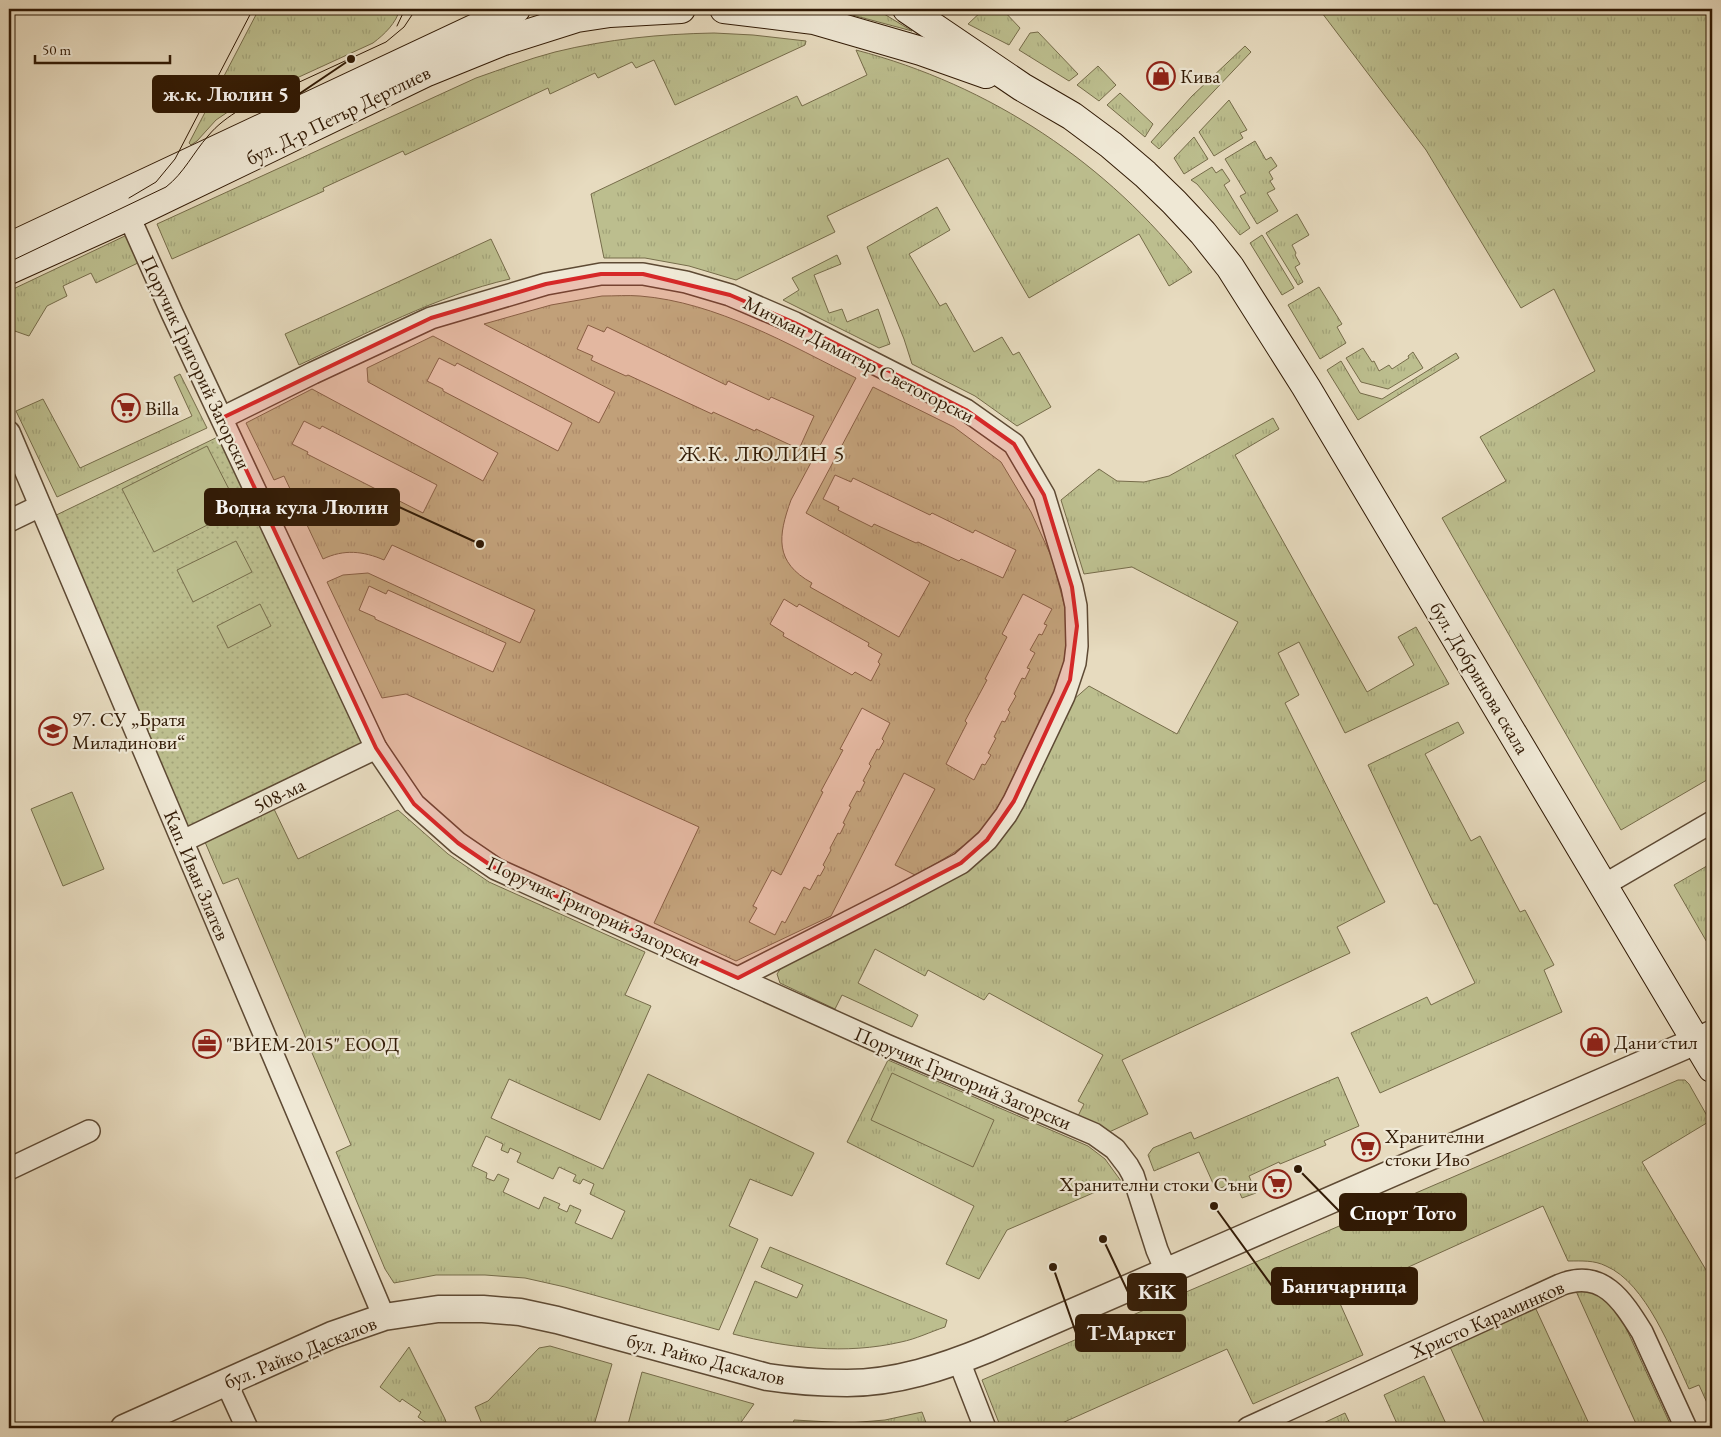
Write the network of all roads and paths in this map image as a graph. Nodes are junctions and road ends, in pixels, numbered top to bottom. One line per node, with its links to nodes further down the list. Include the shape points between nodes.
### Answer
1 (516, 9): 7 (main road, бул. Д-р Петър Дертлиев)
2 (681, 9): 7 (main road, бул. Д-р Петър Дертлиев, via 577,18 501,42)
3 (724, 9): 5 (main road)
4 (907, 9): 6 (main road)
5 (775, 11): 6 (main road, via 921,51)
6 (1022, 87): 17 (main road, бул. Добринова скала, via 1072,116 1145,174 1203,233 1230,267 1306,387)
7 (124, 206): 8 (main road, бул. Д-р Петър Дертлиев); 9 (main road, бул. Д-р Петър Дертлиев); 10 (street, Поручик Григорий Загорски)
8 (9, 247)
9 (9, 270)
10 (222, 418): 14 (street, Поручик Григорий Загорски); 18 (street, Мичман Димитър Светогорски, via 431,318 546,284 600,274 643,274 730,295 795,323 966,410 1014,444 1044,495 1072,587 1078,626 1074,663 1064,696 1014,801 987,840 961,863)
11 (9, 432): 12 (street, Кап. Иван Златев)
12 (40, 506): 13 (street); 16 (street, Кап. Иван Златев)
13 (9, 521)
14 (376, 748): 16 (street, 508-ма); 18 (street, Поручик Григорий Загорски, via 414,804 496,869)
15 (1712, 822): 17 (street)
16 (183, 841): 24 (street, Кап. Иван Златев)
17 (1604, 885): 19 (main road, бул. Добринова скала)
18 (738, 978): 23 (street, Поручик Григорий Загорски, via 1105,1141 1122,1157 1133,1175)
19 (1704, 1038): 20 (main road, бул. Добринова скала); 23 (street, бул. Райко Даскалов)
20 (1712, 1068)
21 (89, 1130): 22 (street)
22 (9, 1169)
23 (1166, 1271): 25 (street, бул. Райко Даскалов)
24 (384, 1317): 25 (street, бул. Райко Даскалов, via 438,1309 520,1312 767,1377 798,1381 880,1381); 26 (street, бул. Райко Даскалов, via 332,1335)
25 (959, 1361): 29 (street)
26 (226, 1382): 27 (street, бул. Райко Даскалов); 28 (street)
27 (124, 1428)
28 (247, 1428)
29 (985, 1428)
30 (1248, 1428): 31 (street, Христо Караминков, via 1560,1285 1586,1279 1610,1291 1632,1317)
31 (1686, 1428)

